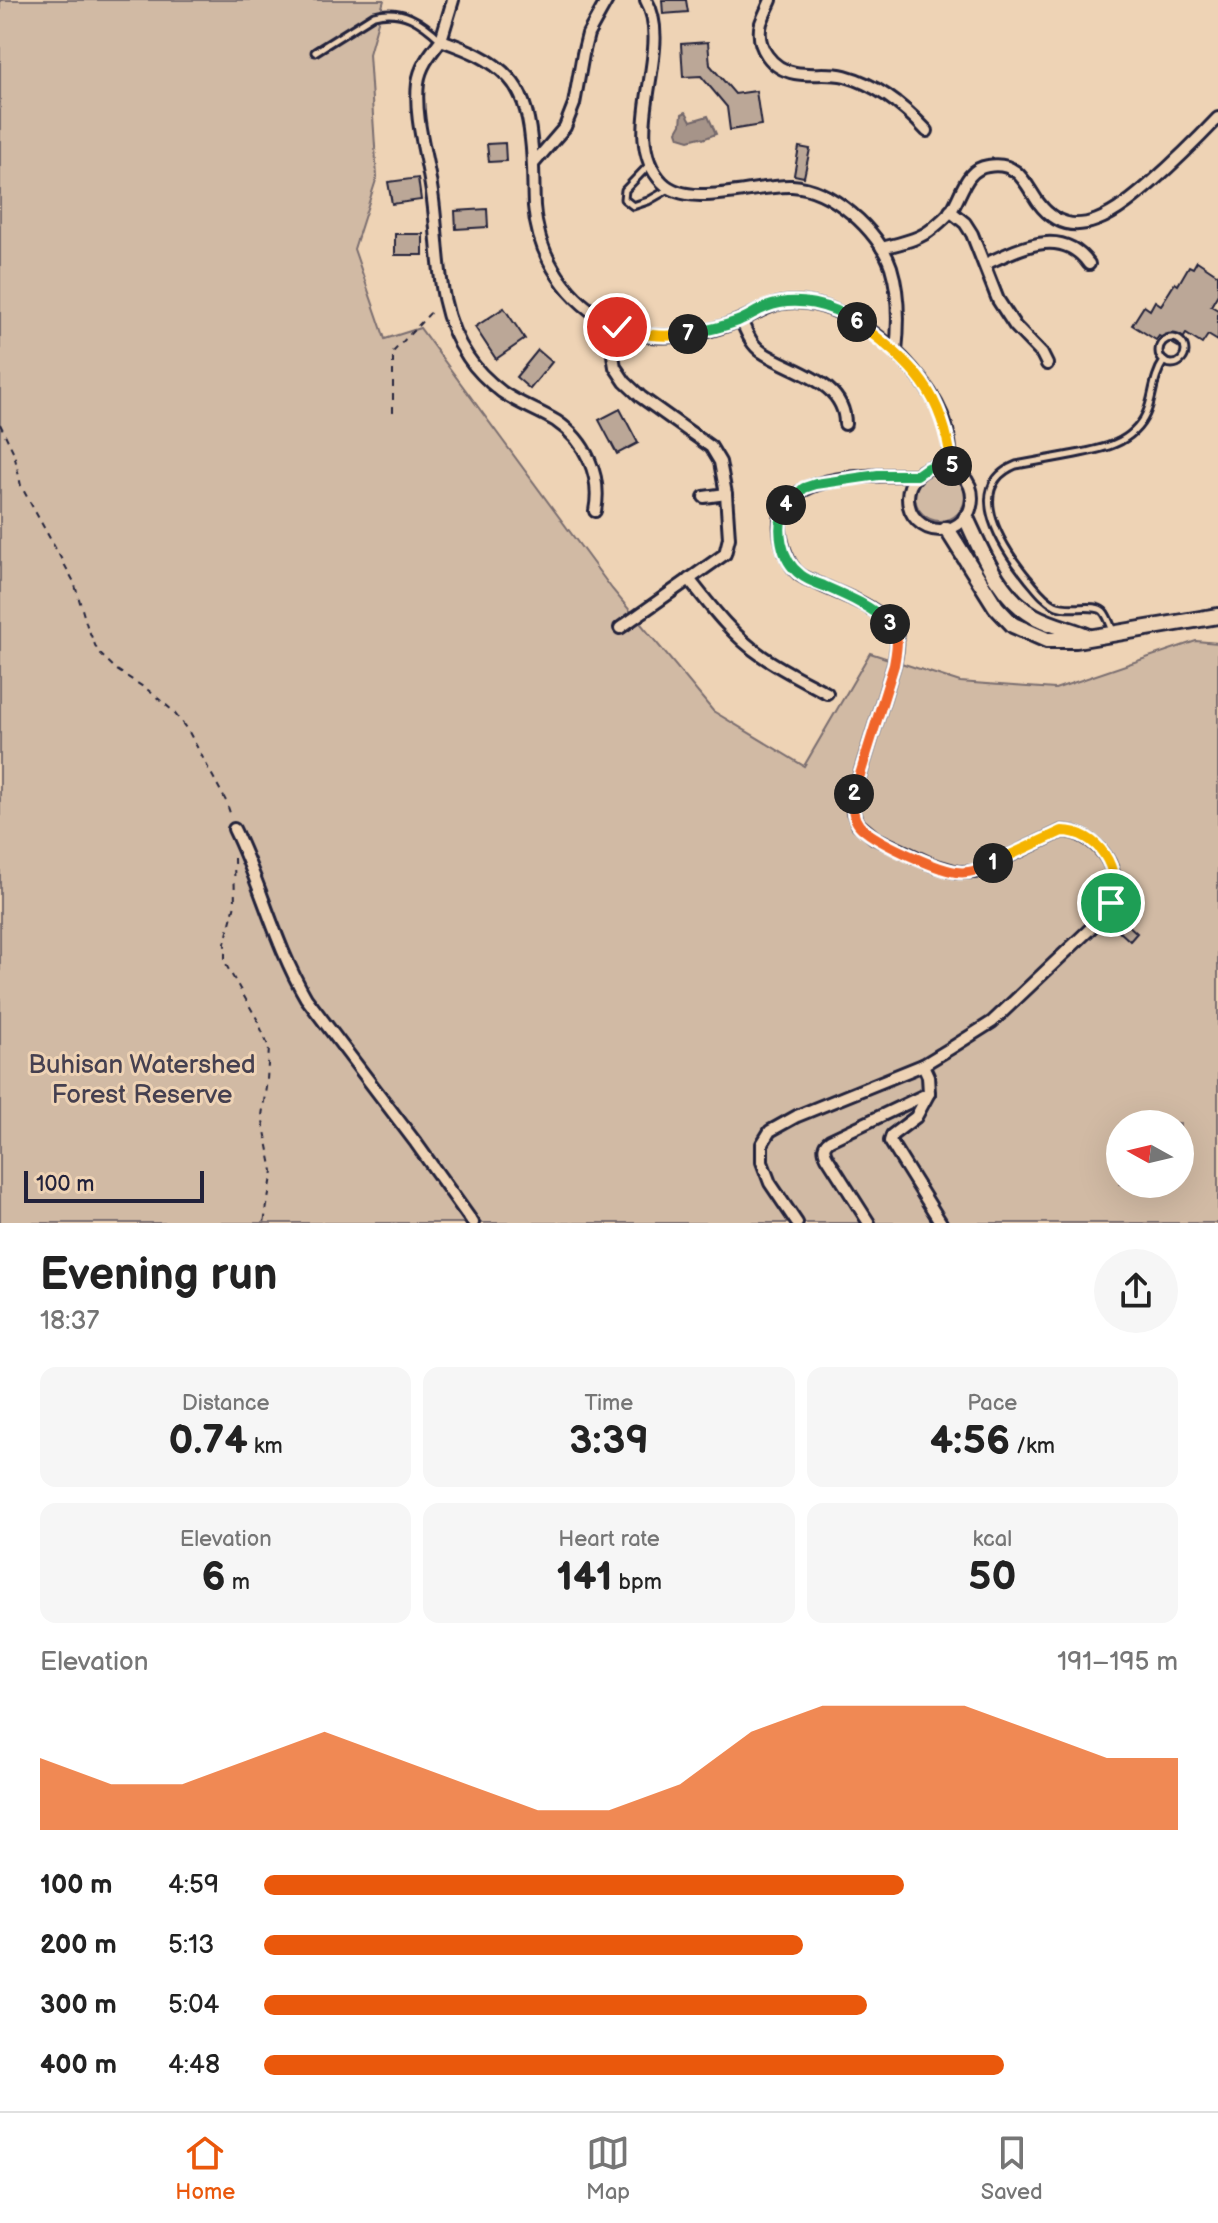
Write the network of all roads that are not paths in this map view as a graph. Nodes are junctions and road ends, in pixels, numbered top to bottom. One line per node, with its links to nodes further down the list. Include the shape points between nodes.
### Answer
1 (453, 0): 5 (street)
2 (607, 0): 9 (street, via 588,34 565,127)
3 (646, 0): 10 (street, via 656,36 646,104)
4 (771, 0): 8 (street, via 760,37 771,61 783,70 859,82 896,101)
5 (441, 40): 6 (lane, via 406,14 382,13); 9 (street, via 471,50 519,91 529,119); 26 (street, via 418,82 418,113 438,263 453,331 482,376 574,436 587,453 598,488)
6 (315, 52)
7 (1218, 118): 12 (street, via 1137,195 1096,221 1067,223 1053,217 1014,166 975,171)
8 (927, 131)
9 (534, 163): 17 (street, via 536,219 552,268 569,292)
10 (650, 164): 11 (street); 11 (lane, via 625,190 624,199 633,206)
11 (671, 188): 13 (street, via 693,195 780,186 812,190 847,209)
12 (950, 211): 13 (street, via 919,237); 14 (street, via 965,223)
13 (882, 248): 18 (street, via 896,295)
14 (985, 264): 15 (street, via 1037,243 1071,247); 20 (street, via 998,300)
15 (1089, 264)
16 (741, 320): 17 (street, via 661,337); 18 (street, via 768,306 809,303 853,319); 21 (street, via 762,353 807,374 839,400)
17 (617, 327): 24 (street, via 615,367 641,397 711,447 720,462)
18 (896, 351): 22 (street, via 938,408)
19 (1164, 361): 19 (lane, via 1178,363 1184,357 1181,340 1163,340 1159,349); 32 (lane, via 1146,414 1134,432 1106,448 1003,470 992,488 991,518 998,535 1044,598 1075,609 1099,608)
20 (1047, 364)
21 (845, 424)
22 (952, 468): 23 (street, via 933,466); 27 (street, via 971,489)
23 (917, 475): 28 (street, via 908,495 910,510 925,526); 36 (street, via 878,475 804,488 784,507 779,523 781,540 799,574 856,600 894,628 894,665 853,797 858,824 875,838 957,872 975,872 1072,831 1097,845 1115,883 1103,915 1041,976 992,1022)
24 (726, 494): 25 (street); 29 (street, via 725,554)
25 (704, 497)
26 (595, 511)
27 (966, 518): 28 (street); 33 (street, via 1015,602 1040,619)
28 (947, 529): 33 (street, via 1013,625 1047,640)
29 (689, 579): 31 (street); 34 (street, via 743,641)
30 (1218, 616): 32 (street)
31 (620, 628)
32 (1114, 633): 33 (street)
33 (1091, 637)
34 (827, 693)
35 (234, 829): 38 (street, via 306,998)
36 (923, 1065): 37 (street); 39 (street, via 770,1131 762,1144 762,1162)
37 (929, 1093): 40 (street, via 825,1144 827,1157); 41 (street, via 916,1117 890,1141)
38 (473, 1223)
39 (797, 1223)
40 (869, 1223)
41 (941, 1223)

